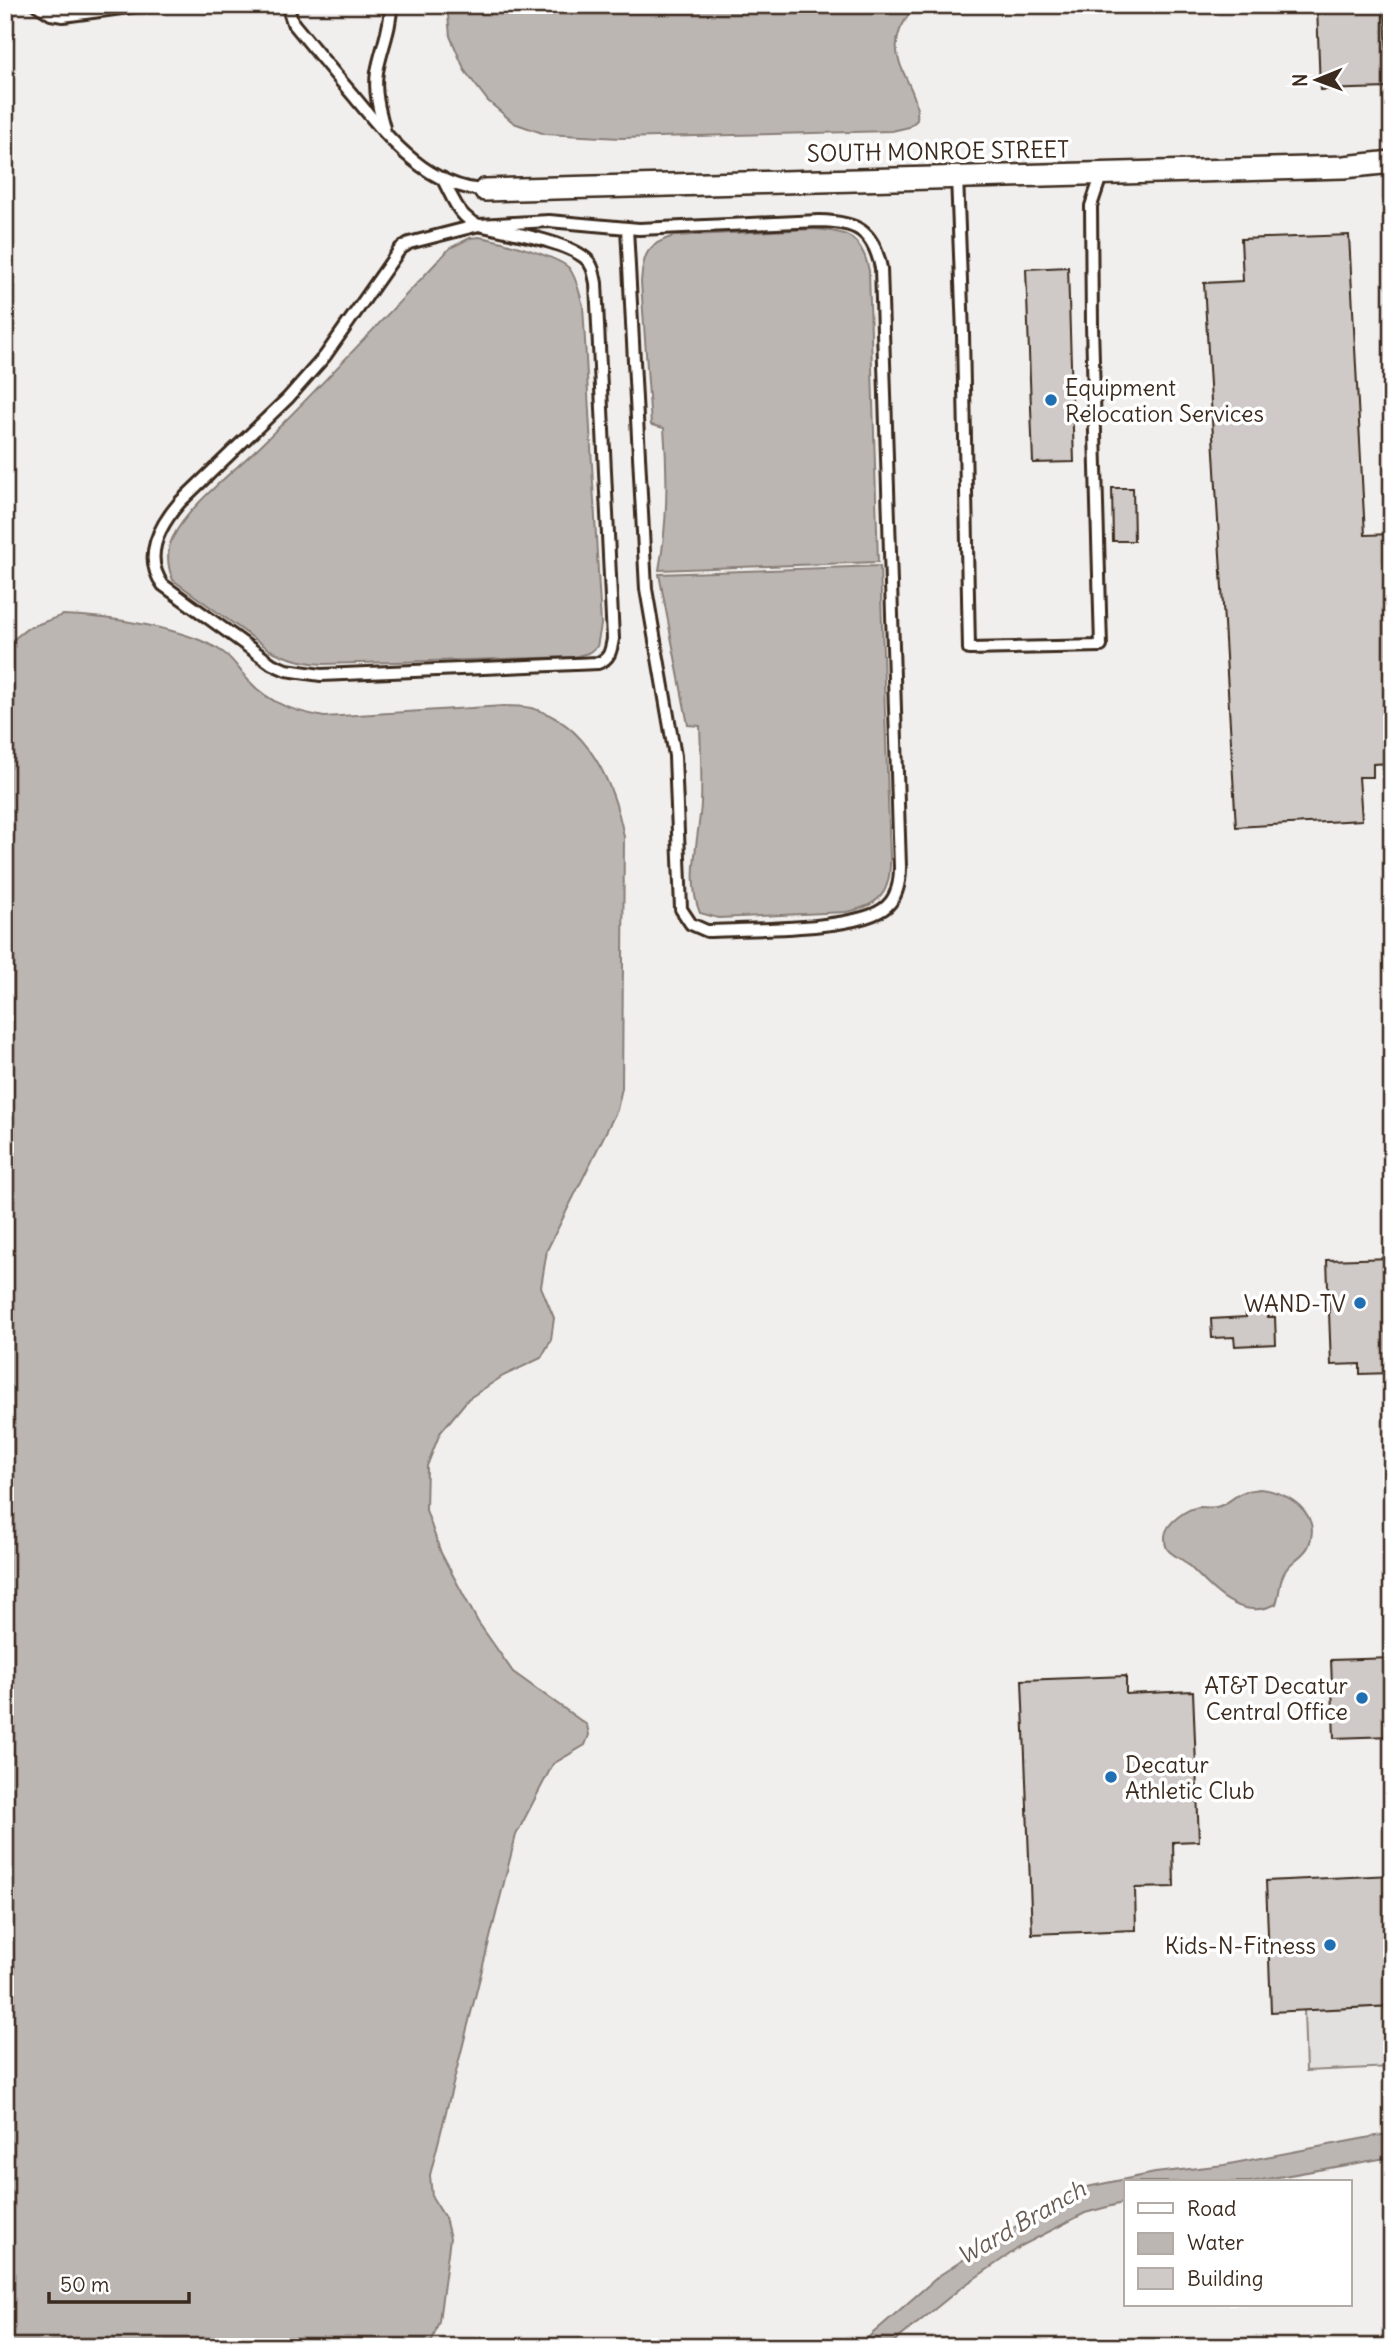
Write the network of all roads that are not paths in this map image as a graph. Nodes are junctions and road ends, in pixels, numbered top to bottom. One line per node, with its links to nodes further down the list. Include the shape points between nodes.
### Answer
1 (37, 5): 2 (lane, via 63,16)
2 (144, 5)
3 (287, 5): 5 (lane, via 293,23)
4 (391, 5): 5 (lane, via 377,73 379,111)
5 (386, 134): 9 (lane)
6 (1392, 162): 7 (street, SOUTH MONROE STREET)
7 (1102, 173): 8 (street, SOUTH MONROE STREET); 8 (lane, via 1091,206 1101,646 1087,647 969,649)
8 (957, 176): 10 (street, SOUTH MONROE STREET)
9 (442, 178): 10 (lane); 11 (lane, via 462,215)
10 (485, 190)
11 (479, 225): 11 (lane, via 400,249 325,356 180,502 158,533 153,563 156,576 272,664 321,675 598,663 609,656 614,639 593,269 587,260 564,247); 12 (lane, via 549,221)
12 (627, 228): 12 (lane, via 839,221 865,232 878,253 900,882 888,905 866,918 829,925 707,931 691,925 681,909 675,755 646,589)

